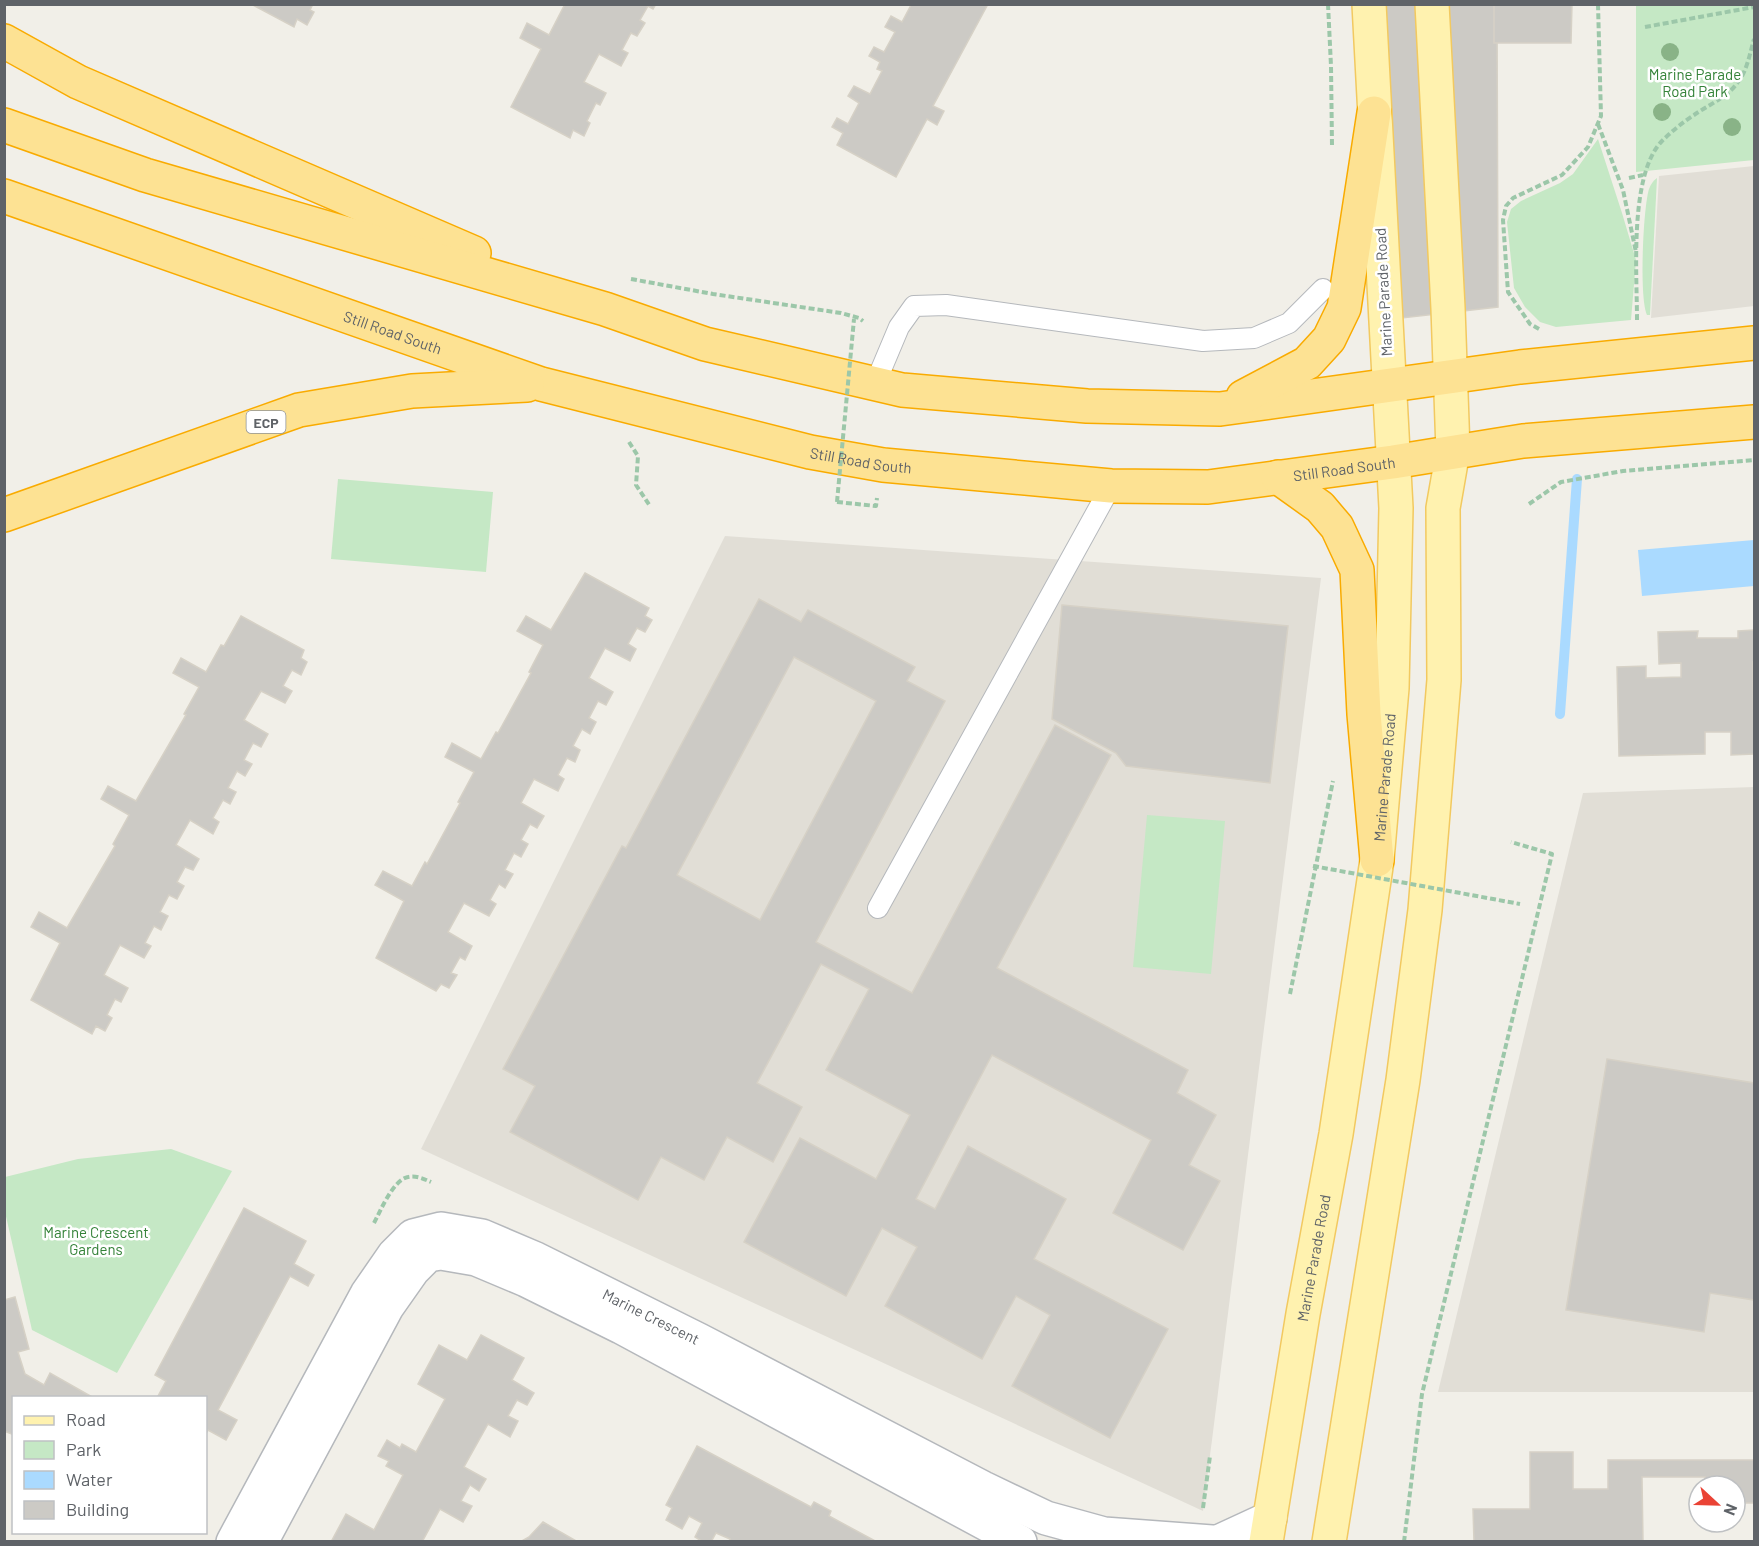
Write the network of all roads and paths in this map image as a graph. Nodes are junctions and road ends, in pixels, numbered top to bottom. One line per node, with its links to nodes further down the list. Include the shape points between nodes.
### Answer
1 (1369, 4): 8 (main road, Marine Parade Road)
2 (1432, 4): 22 (main road)
3 (1598, 4): 9 (path)
4 (1755, 7): 5 (path)
5 (1645, 27)
6 (1755, 39): 11 (path, via 1738,82 1661,142)
7 (4, 41): 16 (highway, via 78,82)
8 (1374, 113): 25 (main road, Marine Parade Road); 26 (highway, via 1344,308 1329,339 1307,363)
9 (1598, 124): 14 (path, via 1623,190); 20 (path, via 1588,147 1562,176 1513,198 1506,206 1503,220 1508,292 1530,324)
10 (4, 125): 16 (highway, via 145,175)
11 (1643, 175): 12 (path); 14 (path)
12 (1629, 178)
13 (4, 196): 23 (highway, Still Road South)
14 (1637, 258): 19 (path)
15 (1323, 289): 24 (lane, via 1289,323 1254,339 1203,341 946,305 914,306 899,327)
16 (608, 310): 18 (path, via 624,278 841,313); 24 (highway, via 705,344)
17 (854, 319): 34 (path, bridge)
18 (863, 321)
19 (1637, 327)
20 (1548, 333)
21 (1755, 343): 22 (highway)
22 (1450, 377): 25 (highway); 29 (main road)
23 (541, 384): 33 (highway, Still Road South, via 821,454 883,465); 37 (highway, ECP, via 412,391 299,410)
24 (875, 384): 26 (highway, via 902,390 1087,406)
25 (1389, 386): 26 (highway); 31 (main road, Marine Parade Road)
26 (1220, 409)
27 (1755, 422): 29 (highway, Still Road South, via 1523,441)
28 (627, 440): 36 (path, via 638,456 636,485)
29 (1453, 451): 31 (highway, Still Road South); 51 (main road, via 1443,508 1444,680 1425,910 1403,1080)
30 (1755, 460): 35 (path, via 1623,471 1561,482)
31 (1393, 462): 32 (highway, Still Road South); 40 (main road, Marine Parade Road, via 1396,508 1392,688)
32 (1278, 477): 33 (highway, Still Road South, via 1208,487); 40 (highway, via 1320,507 1337,527 1357,570)
33 (1111, 486): 43 (lane)
34 (837, 502)
35 (1529, 504)
36 (650, 506)
37 (4, 515)
38 (1334, 778): 44 (path)
39 (1511, 842): 52 (path, via 1552,854 1422,1394)
40 (1377, 860): 46 (main road, Marine Parade Road, via 1336,1134)
41 (1313, 867): 42 (path, bridge)
42 (1520, 904)
43 (878, 908)
44 (1290, 994)
45 (1210, 1456): 47 (path)
46 (1268, 1530): 47 (street, Marine Crescent)
47 (1210, 1541): 48 (street, Marine Crescent, via 1104,1534 1046,1518 546,1264 482,1236 441,1229 413,1236 394,1255 367,1294)
48 (233, 1542)
49 (261, 1542): 50 (street, Marine Crescent, via 387,1306 413,1270 428,1256 441,1253 476,1259 621,1327)
50 (1020, 1542)
51 (1329, 1542)
52 (1404, 1542)

